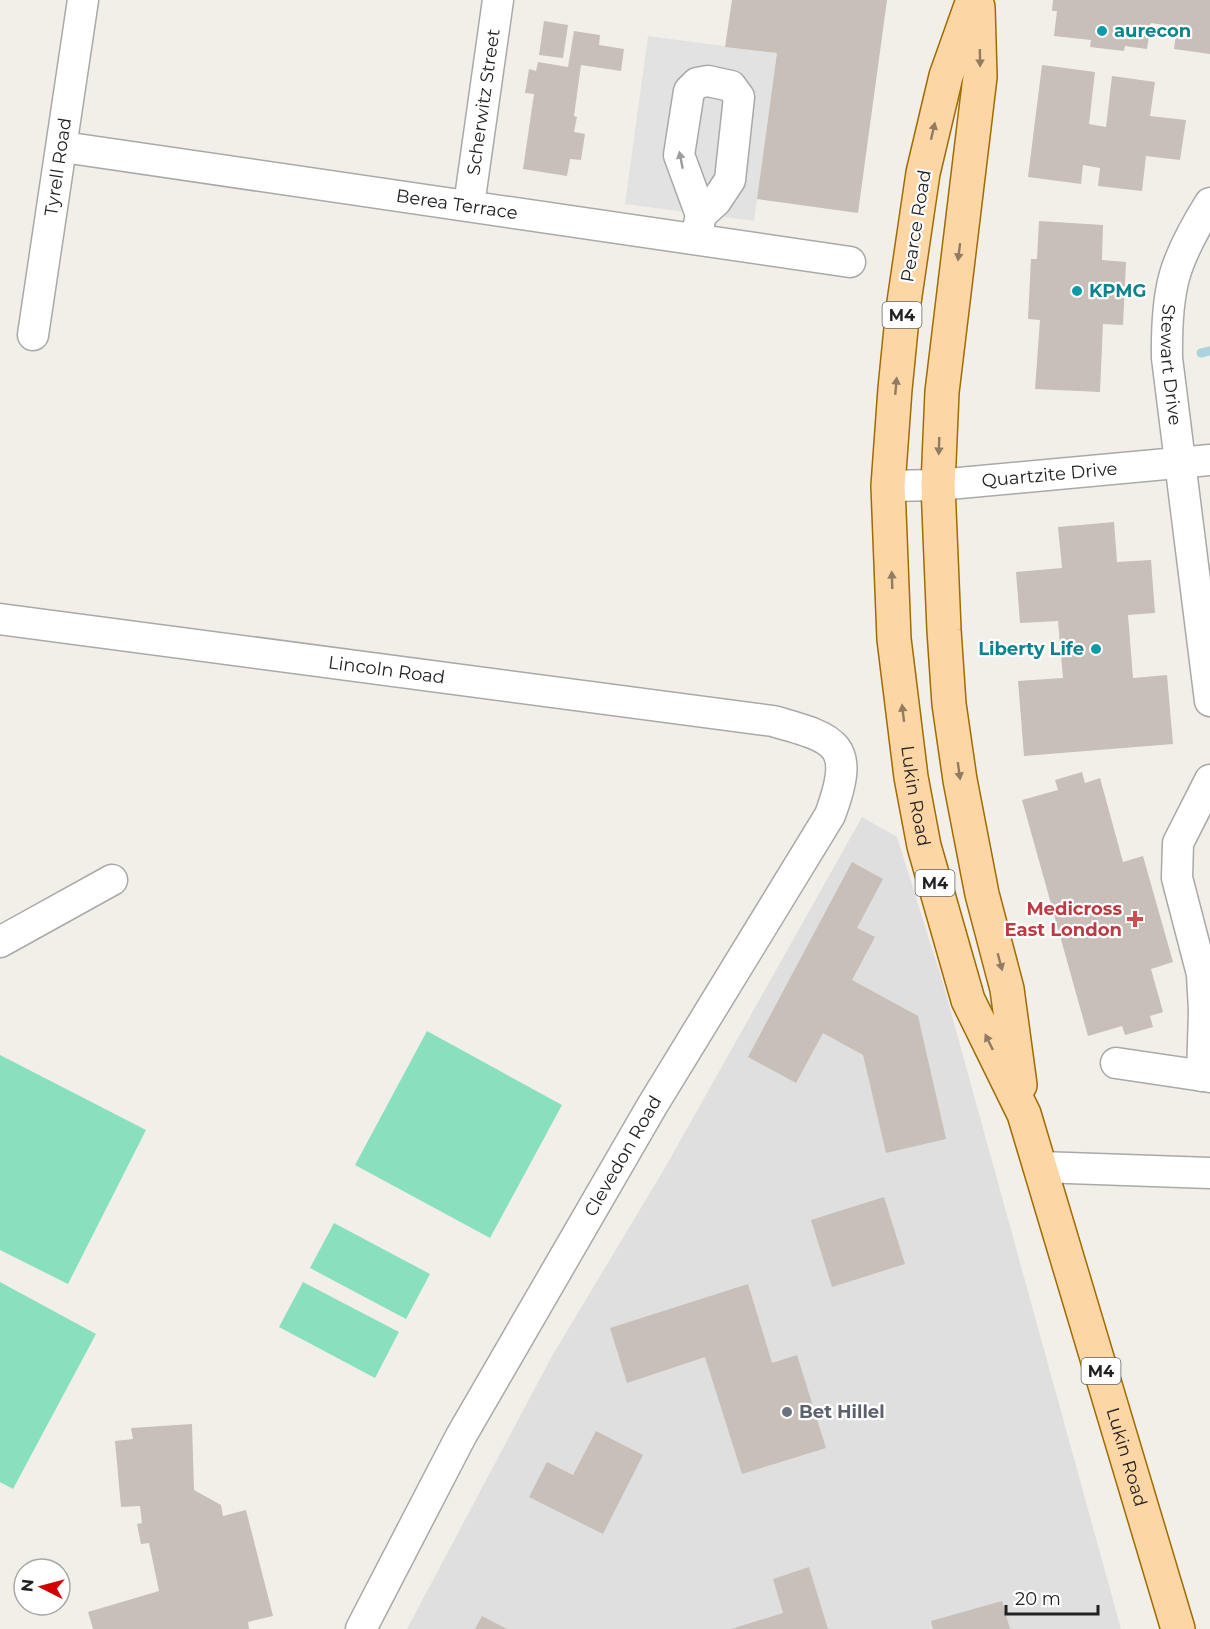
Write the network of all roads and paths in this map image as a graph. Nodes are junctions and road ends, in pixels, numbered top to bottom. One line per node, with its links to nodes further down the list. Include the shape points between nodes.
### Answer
1 (83, 0): 5 (street, Tyrell Road)
2 (498, 0): 7 (street, Scherwitz Street)
3 (973, 0): 13 (main road, Pearce Road / M4, one-way to 3, via 903,309 923,173 946,76)
4 (978, 0): 12 (main road, M4, one-way to 12, via 980,77 942,392)
5 (63, 147): 7 (street, Berea Terrace); 9 (street, Tyrell Road)
6 (1210, 203): 11 (street, Stewart Drive, via 1181,253 1166,311 1167,358)
7 (469, 205): 8 (street, Berea Terrace, via 699,226)
8 (850, 262)
9 (33, 335)
10 (1210, 460): 11 (street, Quartzite Drive)
11 (1180, 463): 12 (street, Quartzite Drive); 14 (street, Stewart Drive)
12 (938, 485): 13 (street, Quartzite Drive); 24 (main road, Lukin Road / M4, one-way to 24, via 949,704 982,894 1007,989)
13 (888, 486): 16 (main road, Pearce Road / M4, one-way to 13)
14 (1204, 596): 17 (street, Stewart Drive)
15 (0, 619): 18 (street, Lincoln Road)
16 (894, 639): 24 (main road, Lukin Road / M4, one-way to 16, via 968,1000 924,846)
17 (1210, 701)
18 (773, 721): 27 (street, Clevedon Road, via 816,733 833,743 843,762 842,783 830,815 652,1106 473,1416)
19 (1210, 780): 23 (street, via 1178,843 1177,879 1202,974)
20 (112, 880): 21 (street)
21 (0, 942)
22 (1116, 1063): 23 (street)
23 (1206, 1077)
24 (1024, 1114): 25 (main road, Lukin Road / M4)
25 (1040, 1167): 26 (street); 28 (main road, Lukin Road / M4)
26 (1210, 1173)
27 (361, 1629)
28 (1178, 1629)

